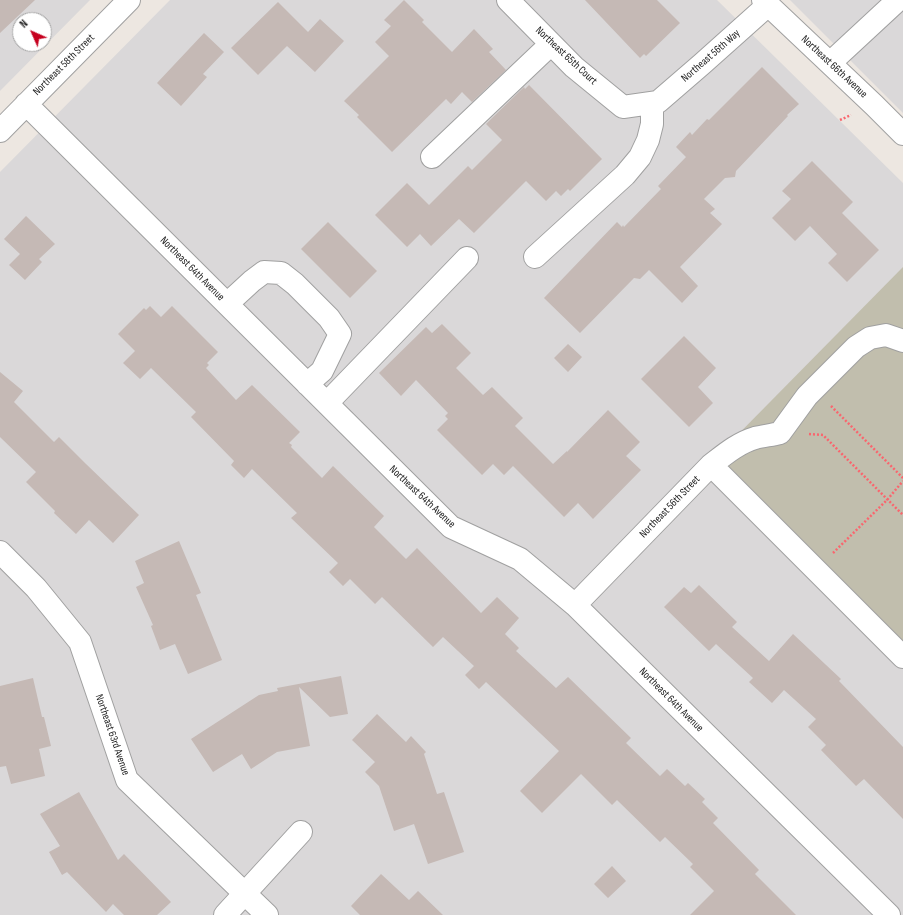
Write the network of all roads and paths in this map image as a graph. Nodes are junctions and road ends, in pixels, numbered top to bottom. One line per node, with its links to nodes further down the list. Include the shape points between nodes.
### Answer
1 (128, 0): 8 (street, Northeast 58th Street)
2 (508, 0): 5 (street, Northeast 65th Court)
3 (898, 0): 6 (street)
4 (766, 2): 6 (street, Northeast 66th Avenue); 7 (street, Northeast 56th Way, via 702,64 658,102)
5 (551, 44): 7 (street, Northeast 65th Court, via 574,67 623,106); 11 (street)
6 (830, 63): 10 (street, Northeast 66th Avenue)
7 (652, 103): 12 (street, via 652,124 640,157 625,175)
8 (26, 104): 9 (street, Northeast 58th Street); 14 (street, Northeast 64th Avenue)
9 (0, 131)
10 (903, 134)
11 (432, 157)
12 (535, 257)
13 (468, 258): 18 (street)
14 (227, 304): 16 (street, Northeast 64th Avenue); 16 (street, via 264,272 281,273 330,318 340,334 322,371)
15 (903, 341): 17 (street, via 886,335 870,338 856,347)
16 (307, 384): 18 (street, Northeast 64th Avenue)
17 (814, 389): 19 (street); 21 (path)
18 (327, 403): 27 (street, Northeast 64th Avenue, via 451,527 520,559)
19 (780, 433): 20 (street, Northeast 56th Street, via 754,438 726,453); 23 (path, via 823,434)
20 (711, 465): 26 (street); 27 (street, Northeast 56th Street)
21 (903, 478)
22 (903, 481): 23 (path)
23 (887, 500): 24 (path); 26 (path)
24 (903, 515)
25 (0, 552): 30 (street, Northeast 63rd Avenue, via 36,588 80,642 127,780)
26 (816, 570): 28 (street)
27 (575, 605): 33 (street, Northeast 64th Avenue)
28 (903, 658)
29 (301, 832): 30 (street)
30 (245, 894): 31 (street); 32 (street, Northeast 63rd Avenue)
31 (225, 915)
32 (267, 915)
33 (888, 915)

